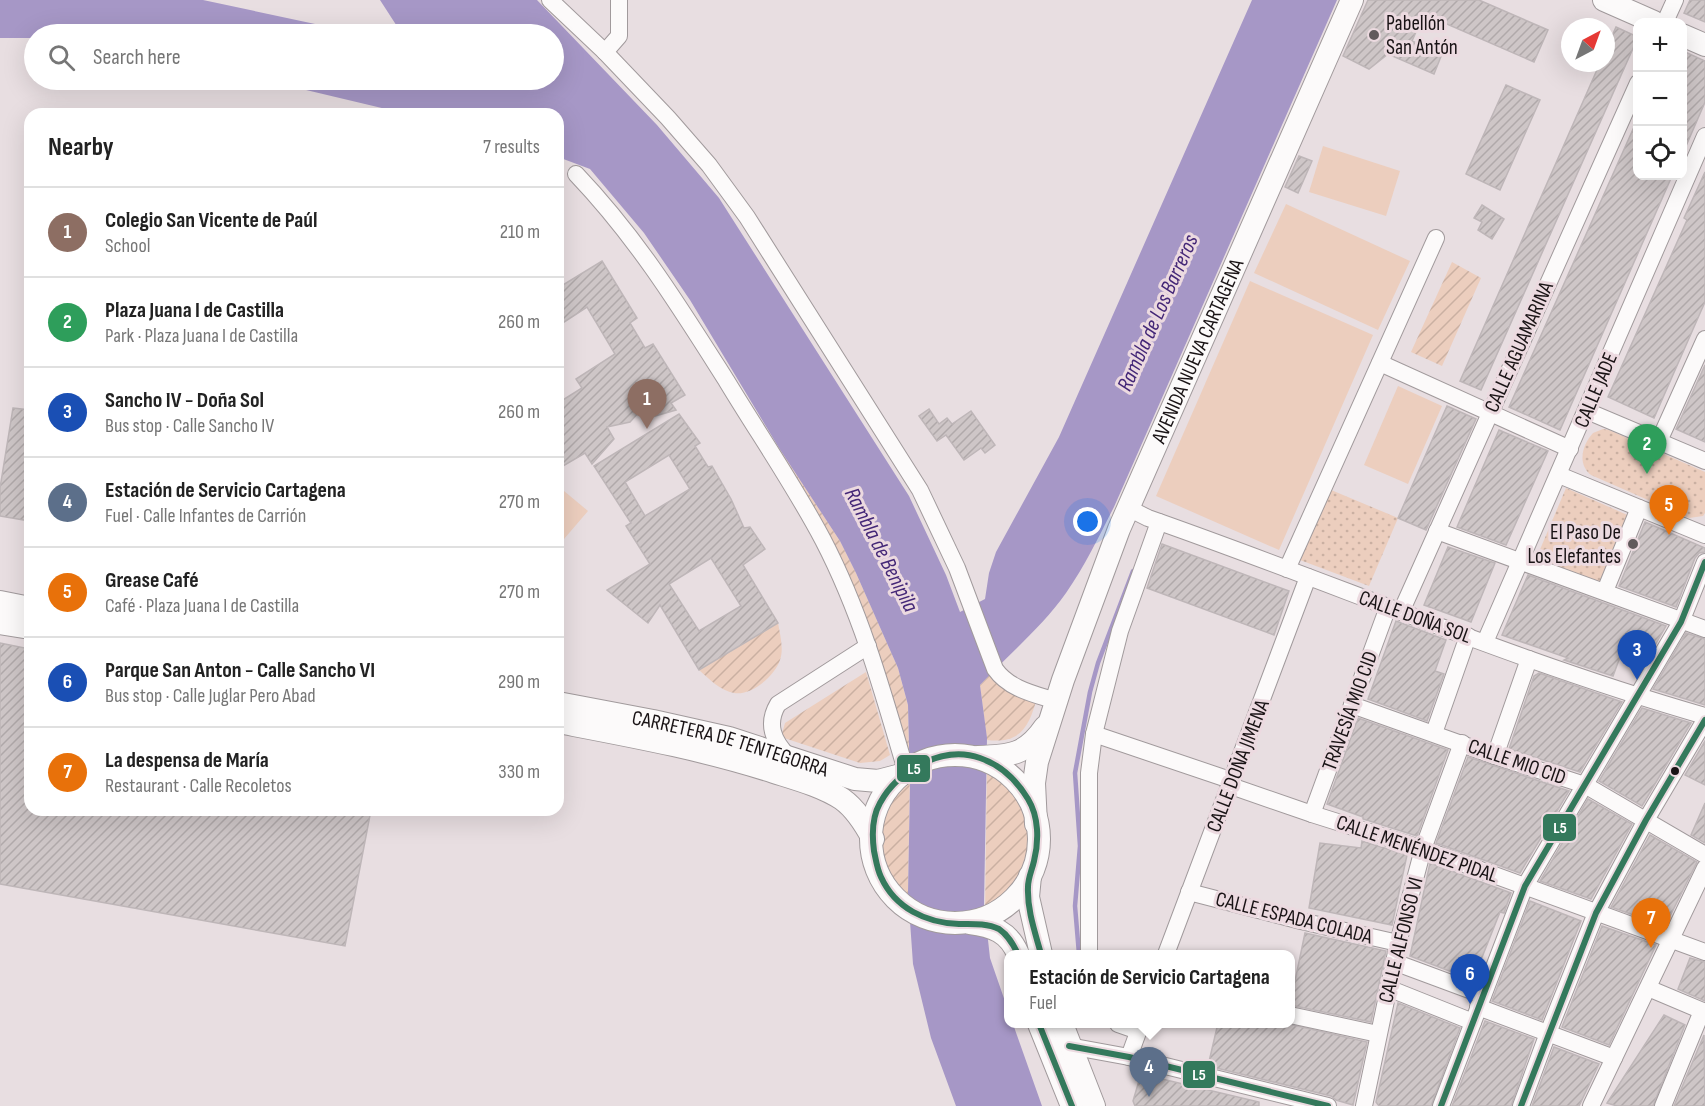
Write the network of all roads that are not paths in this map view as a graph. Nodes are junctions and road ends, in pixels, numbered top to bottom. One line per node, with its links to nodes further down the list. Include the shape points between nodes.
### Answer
1 (550, 0): 10 (street)
2 (619, 0): 10 (street, via 619,36)
3 (1352, 0): 23 (main road, AVENIDA NUEVA CARTAGENA)
4 (1604, 0): 6 (main road)
5 (1675, 0): 7 (street)
6 (1645, 18)
7 (1667, 18)
8 (1687, 37): 9 (main road)
9 (1705, 45)
10 (605, 52): 46 (street, via 668,118 735,200 920,489 995,669 1012,685)
11 (1633, 94): 18 (street, CALLE AGUAMARINA)
12 (1705, 136): 17 (street, CALLE JADE)
13 (576, 174): 42 (street, via 623,227 670,290 823,540)
14 (1436, 238): 16 (street)
15 (1705, 339): 19 (street)
16 (1380, 363): 18 (street); 30 (street)
17 (1587, 411): 19 (street); 20 (street, CALLE JADE)
18 (1490, 412): 20 (street); 26 (street, CALLE AGUAMARINA)
19 (1659, 441): 21 (street)
20 (1570, 449): 22 (street, CALLE JADE)
21 (1705, 461)
22 (1559, 475): 24 (street); 28 (street, CALLE JADE)
23 (1128, 508): 25 (street, CALLE DOÑA SOL); 46 (main road, AVENIDA NUEVA CARTAGENA)
24 (1639, 508): 27 (street); 32 (street)
25 (1159, 522): 30 (street, CALLE DOÑA SOL); 51 (street, via 1120,631)
26 (1437, 531): 28 (street); 35 (street, CALLE AGUAMARINA)
27 (1705, 535)
28 (1521, 561): 32 (street); 41 (street, CALLE JADE)
29 (1705, 562): 36 (street)
30 (1287, 569): 31 (street, CALLE DOÑA SOL)
31 (1308, 577): 35 (street, CALLE DOÑA SOL); 57 (street, CALLE DOÑA JIMENA)
32 (1605, 591): 36 (street)
33 (0, 602): 34 (main road)
34 (24, 607)
35 (1395, 609): 40 (street, CALLE DOÑA SOL); 47 (street, TRAVESÍA MIO CID)
36 (1681, 622): 39 (street); 44 (street)
37 (0, 623): 38 (main road)
38 (24, 627)
39 (1705, 629)
40 (1468, 636): 41 (street, CALLE DOÑA SOL); 50 (street)
41 (1485, 642): 43 (street, CALLE DOÑA SOL)
42 (868, 646): 54 (street, via 778,704 772,718 773,734); 56 (street)
43 (1529, 659): 44 (street, CALLE DOÑA SOL); 53 (street)
44 (1636, 696): 48 (street, CALLE DOÑA SOL); 58 (street)
45 (564, 704): 54 (main road, CARRETERA DE TENTEGORRA, via 729,738)
46 (1055, 704): 55 (main road, AVENIDA NUEVA CARTAGENA, via 1040,733 1022,751); 61 (main road, AVENIDA NUEVA CARTAGENA, via 1035,770)
47 (1352, 705): 50 (street, CALLE MIO CID); 59 (street, TRAVESÍA MIO CID)
48 (1705, 718): 60 (street)
49 (564, 723): 62 (main road, CARRETERA DE TENTEGORRA, via 745,763 831,793 860,816)
50 (1434, 733): 52 (street, CALLE MIO CID)
51 (1094, 734): 57 (street, CALLE MENÉNDEZ PIDAL); 75 (street, via 1089,773)
52 (1461, 743): 53 (street, CALLE MIO CID); 63 (street, CALLE ALFONSO VI)
53 (1495, 756): 58 (street, CALLE MIO CID)
54 (789, 757): 56 (main road, CARRETERA DE TENTEGORRA, via 855,779 878,781)
55 (982, 758): 56 (main road, via 940,756); 61 (main road, via 1017,783 1028,798)
56 (906, 771): 62 (main road, via 887,790 878,808)
57 (1232, 783): 59 (street, CALLE MENÉNDEZ PIDAL); 68 (street, CALLE DOÑA JIMENA)
58 (1585, 785): 60 (street, CALLE MIO CID); 67 (street)
59 (1312, 814): 63 (street, CALLE MENÉNDEZ PIDAL)
60 (1646, 820): 64 (street, CALLE MIO CID); 69 (street)
61 (1036, 824): 66 (main road)
62 (873, 839): 70 (main road, via 874,858 882,880 909,909 948,924)
63 (1423, 849): 67 (street, CALLE MENÉNDEZ PIDAL); 72 (street, CALLE ALFONSO VI)
64 (1705, 855)
65 (1705, 868): 71 (street)
66 (1030, 876): 70 (main road, via 1016,897); 74 (main road, via 1028,897)
67 (1525, 886): 69 (street, CALLE MENÉNDEZ PIDAL); 81 (street)
68 (1189, 892): 72 (street, CALLE ESPADA COLADA); 76 (street, CALLE DOÑA JIMENA)
69 (1596, 913): 71 (street, CALLE MENÉNDEZ PIDAL); 87 (street)
70 (980, 922): 73 (main road, via 999,929)
71 (1671, 940): 77 (street, CALLE MENÉNDEZ PIDAL); 80 (street)
72 (1398, 943): 78 (street, CALLE ALFONSO VI)
73 (1015, 950)
74 (1040, 950)
75 (1089, 950)
76 (1167, 950)
77 (1705, 952)
78 (1394, 962): 79 (street, CALLE ALFONSO VI); 81 (street)
79 (1388, 988): 81 (street); 88 (street, CALLE ALFONSO VI)
80 (1648, 988): 82 (street); 91 (street)
81 (1478, 1008): 87 (street); 96 (street)
82 (1704, 1011): 99 (street)
83 (1295, 1016): 88 (street)
84 (1042, 1028): 92 (main road)
85 (1064, 1028): 89 (main road)
86 (1139, 1028): 90 (street)
87 (1548, 1033): 91 (street); 97 (street)
88 (1378, 1034): 95 (street, CALLE ALFONSO VI)
89 (1069, 1046): 90 (street); 93 (main road)
90 (1128, 1057): 94 (street)
91 (1614, 1058): 98 (street)
92 (1072, 1106)
93 (1094, 1106)
94 (1328, 1106)
95 (1364, 1106)
96 (1441, 1106)
97 (1521, 1106)
98 (1592, 1106)
99 (1663, 1106)

